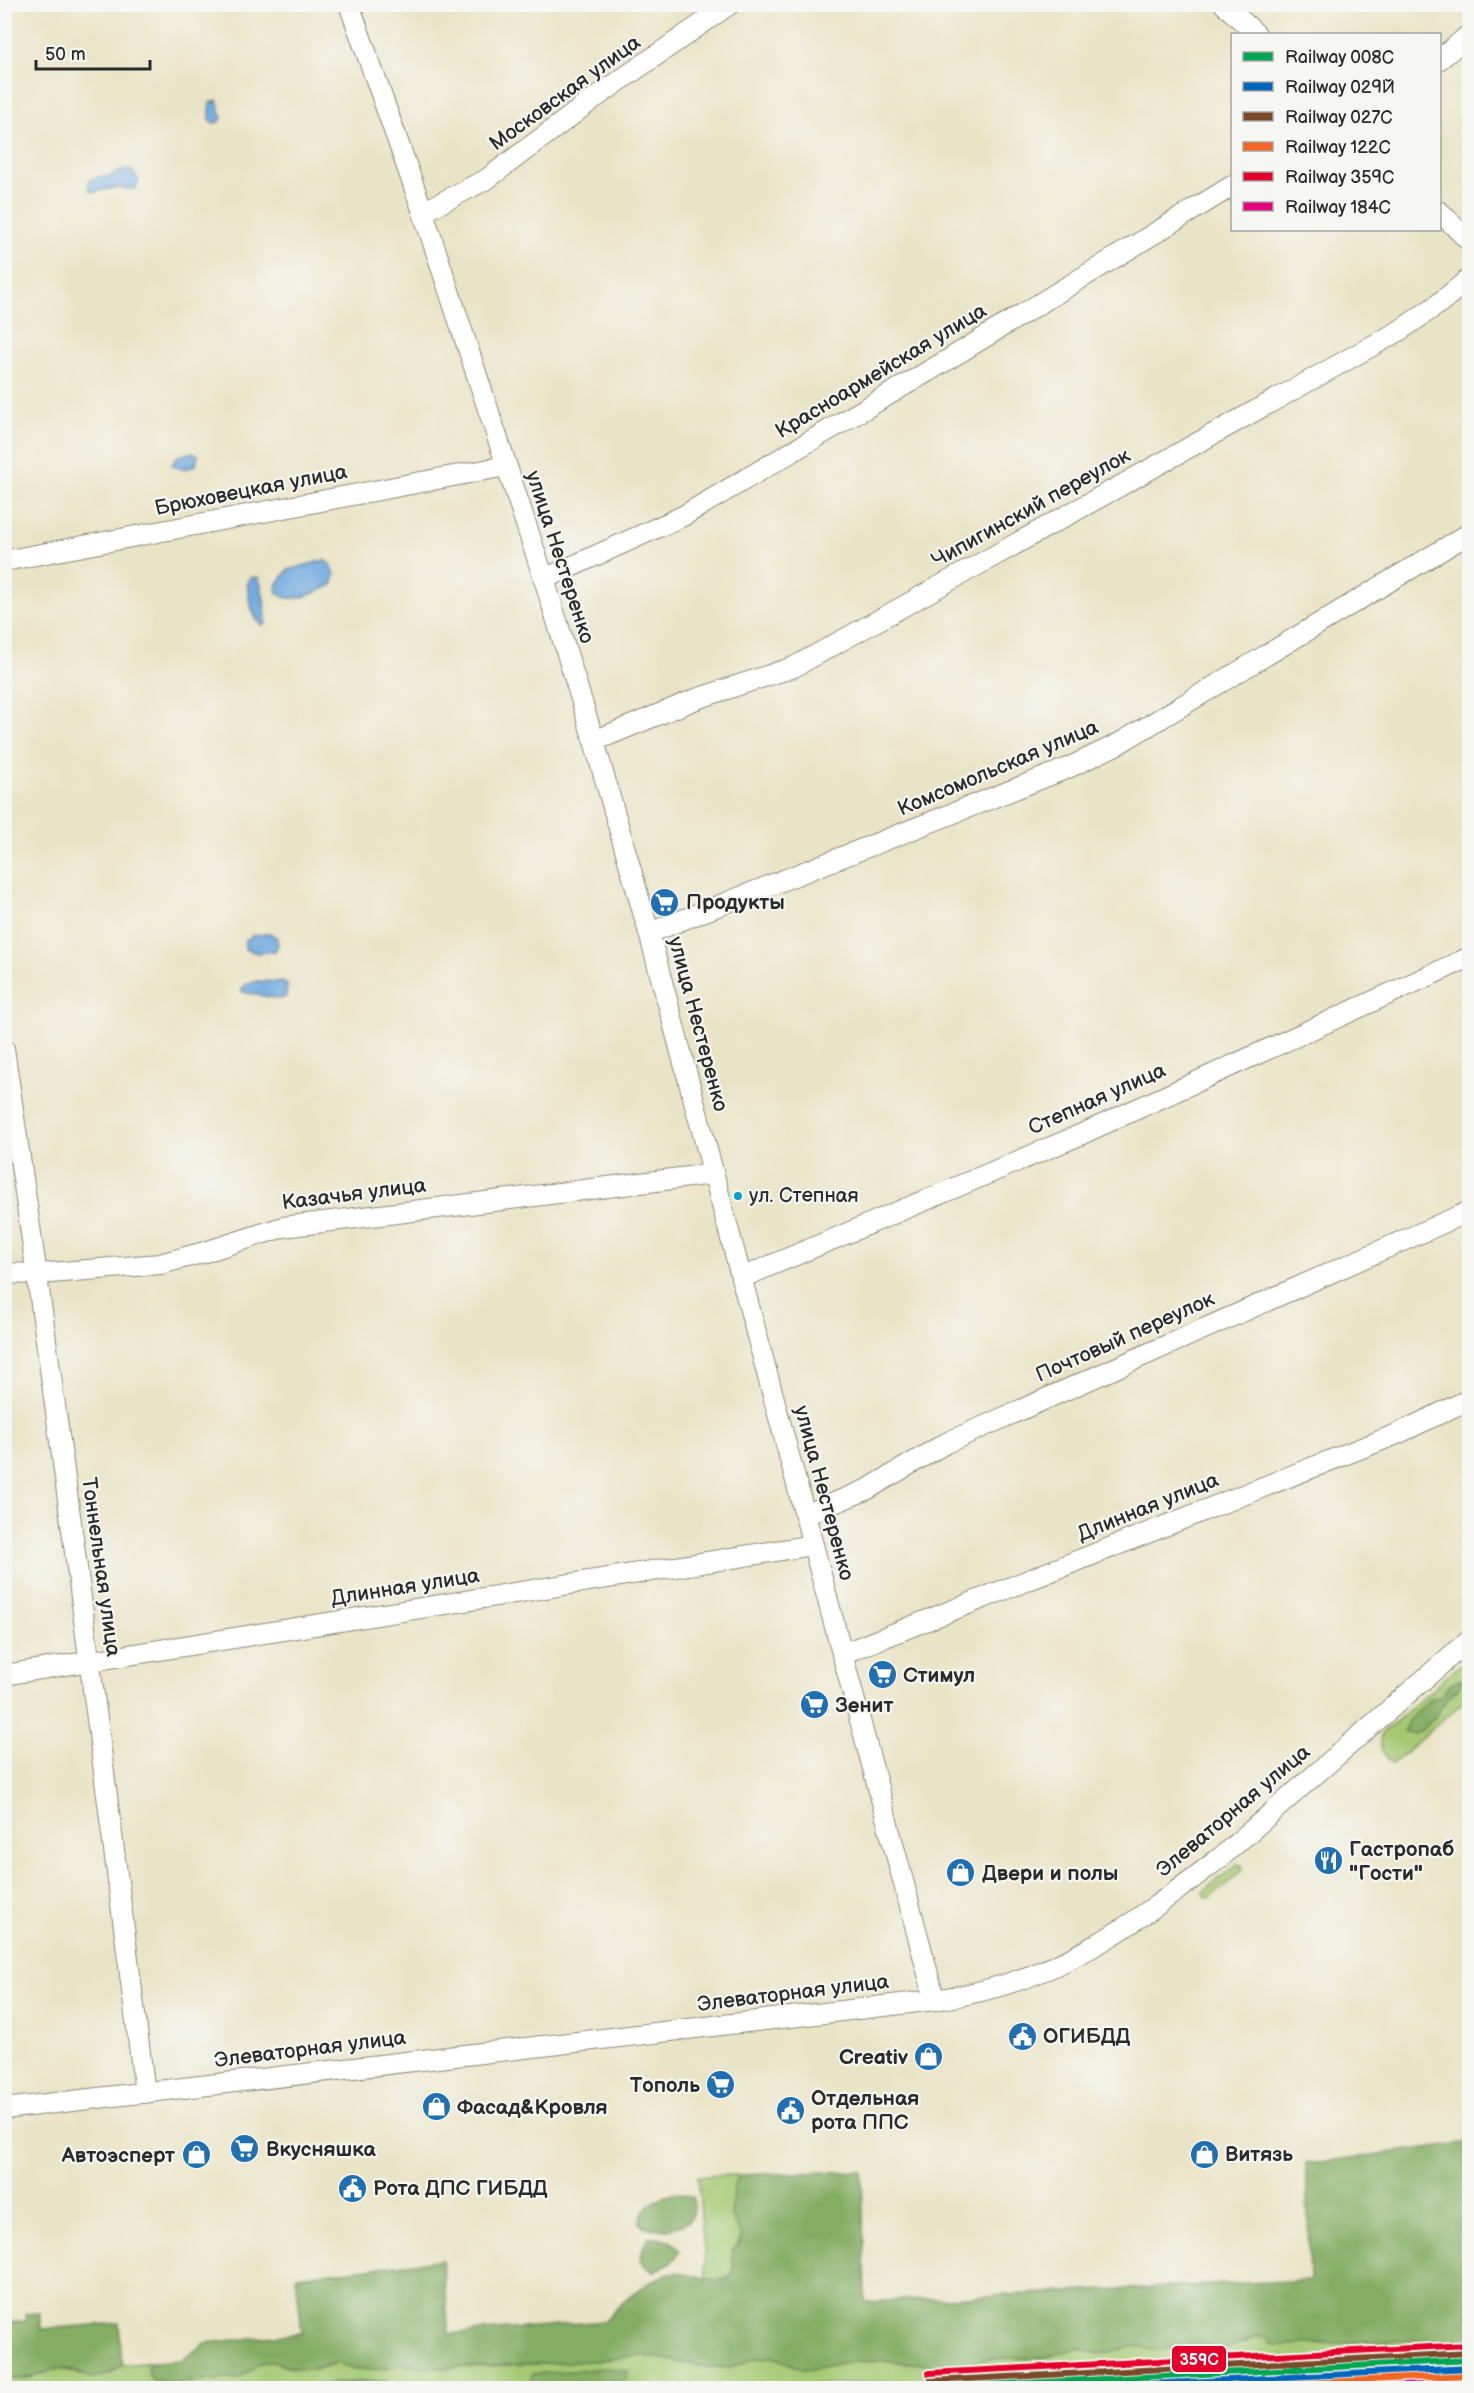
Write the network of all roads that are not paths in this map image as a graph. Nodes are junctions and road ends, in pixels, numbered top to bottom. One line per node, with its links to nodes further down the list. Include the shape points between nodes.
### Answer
1 (349, 4): 8 (street, улица Нестеренко)
2 (730, 4): 8 (street, Московская улица, via 487,179)
3 (1224, 4): 4 (street)
4 (1255, 33)
5 (1470, 34): 6 (street)
6 (1441, 58)
7 (1231, 187): 15 (street, Красноармейская улица, via 682,516)
8 (423, 212): 12 (street, улица Нестеренко)
9 (1441, 213): 10 (street)
10 (1470, 242)
11 (1470, 278): 16 (street, Чипигинский переулок, via 1399,331 794,667 696,699)
12 (506, 466): 14 (street, Брюховецкая улица); 15 (street, улица Нестеренко)
13 (1470, 533): 17 (street, Комсомольская улица, via 1093,756)
14 (4, 561)
15 (544, 579): 16 (street, улица Нестеренко)
16 (594, 741): 17 (street, улица Нестеренко)
17 (649, 933): 20 (street, улица Нестеренко)
18 (1470, 957): 24 (street, Степная улица, via 1082,1134)
19 (4, 1049): 23 (street, Тоннельная улица)
20 (713, 1174): 23 (street, Казачья улица, via 283,1227 160,1264); 24 (street, улица Нестеренко)
21 (1470, 1211): 26 (street, Почтовый переулок, via 946,1443 868,1489)
22 (4, 1273): 23 (street, Казачья улица)
23 (38, 1274): 30 (street, Тоннельная улица)
24 (741, 1278): 26 (street, улица Нестеренко)
25 (1470, 1399): 29 (street, Длинная улица, via 1397,1434)
26 (805, 1515): 27 (street, улица Нестеренко)
27 (813, 1545): 29 (street, улица Нестеренко); 30 (street, Длинная улица)
28 (1470, 1639): 32 (street, Элеваторная улица, via 1221,1857 1106,1941 1016,1983)
29 (842, 1654): 32 (street, улица Нестеренко)
30 (90, 1663): 31 (street, Длинная улица); 33 (street, Тоннельная улица)
31 (4, 1675)
32 (935, 2000): 33 (street, Элеваторная улица)
33 (145, 2093): 34 (street, Элеваторная улица)
34 (4, 2109)

